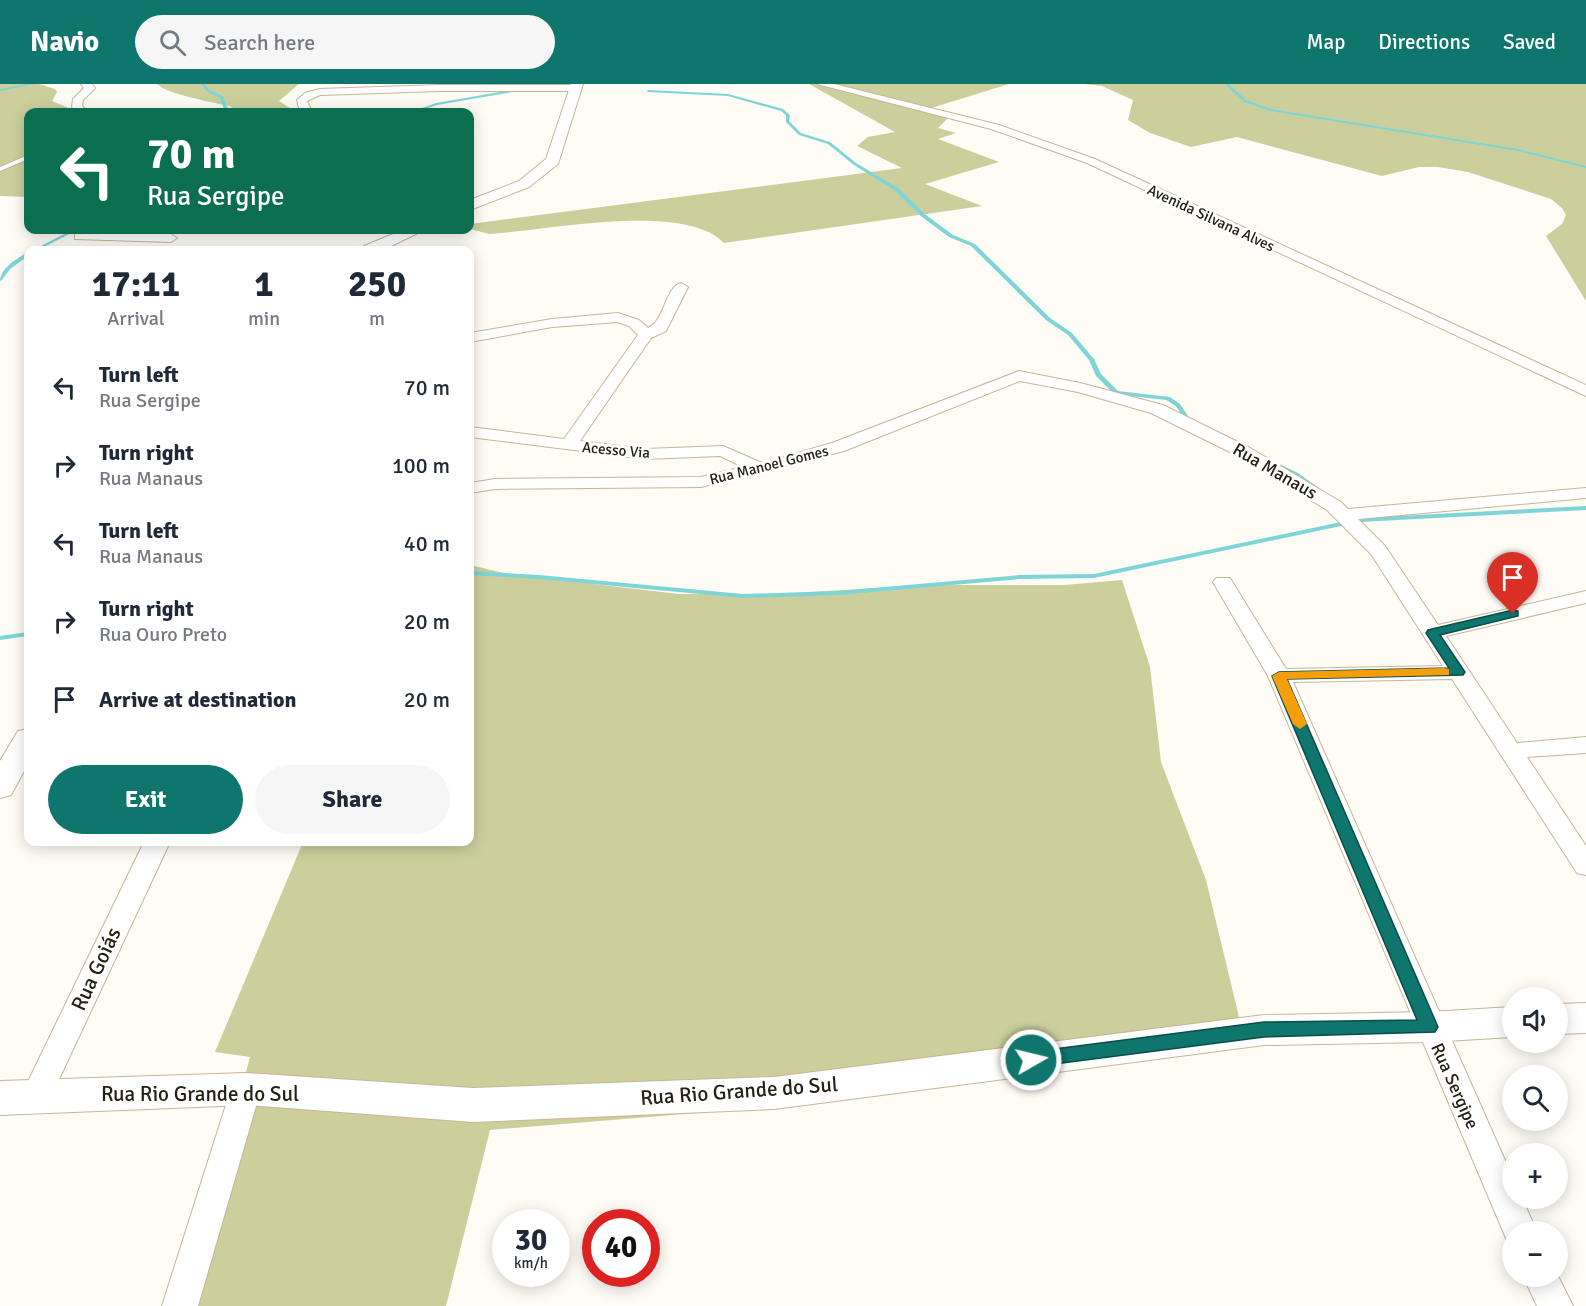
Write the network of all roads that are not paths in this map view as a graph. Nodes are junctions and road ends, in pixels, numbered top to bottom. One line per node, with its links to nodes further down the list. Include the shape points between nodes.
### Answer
1 (86, 84): 4 (street, via 90,88 78,99)
2 (822, 84): 19 (street, Avenida Silvana Alves, via 995,127 1091,161)
3 (576, 86): 5 (street, via 320,92 302,100); 8 (street, via 553,161 524,184)
4 (78, 108)
5 (303, 108)
6 (24, 159): 7 (lane)
7 (0, 168)
8 (474, 204)
9 (178, 234): 12 (street)
10 (407, 234): 14 (street)
11 (80, 236): 12 (street)
12 (171, 238): 13 (street)
13 (162, 246)
14 (379, 246)
15 (681, 287): 16 (street, via 661,328)
16 (646, 334): 17 (street, via 618,316); 21 (street)
17 (474, 336)
18 (1019, 376): 22 (street, Rua Manoel Gomes, via 838,447); 25 (street, Rua Manaus, via 1157,409 1244,452)
19 (1586, 391)
20 (474, 433): 21 (street, Acesso Via)
21 (567, 446): 22 (street, Acesso Via, via 645,454 723,451)
22 (760, 469): 23 (street, Rua Manoel Gomes, via 701,482)
23 (474, 487)
24 (1586, 493): 25 (street)
25 (1343, 515): 28 (street, Rua Manaus, via 1378,550)
26 (1224, 582): 30 (street, Rua Sergipe)
27 (1586, 597): 28 (street)
28 (1433, 633): 29 (street, Rua Manaus)
29 (1458, 672): 30 (street); 33 (street, Rua Manaus)
30 (1279, 676): 40 (street, Rua Sergipe)
31 (24, 745): 34 (street)
32 (1586, 745): 33 (street)
33 (1511, 751): 36 (street, Rua Manaus)
34 (0, 788)
35 (155, 846): 42 (street, Rua Goiás)
36 (1586, 866)
37 (1586, 1018): 38 (street)
38 (1568, 1019)
39 (1502, 1023): 40 (street, Rua Rio Grande do Sul)
40 (1429, 1027): 41 (street, Rua Rio Grande do Sul, via 1264,1030 774,1093 472,1106); 43 (street, Rua Sergipe)
41 (246, 1089): 42 (street, Rua Rio Grande do Sul); 45 (street)
42 (18, 1097)
43 (1515, 1221)
44 (1546, 1287): 46 (street)
45 (180, 1306)
46 (1555, 1306)

